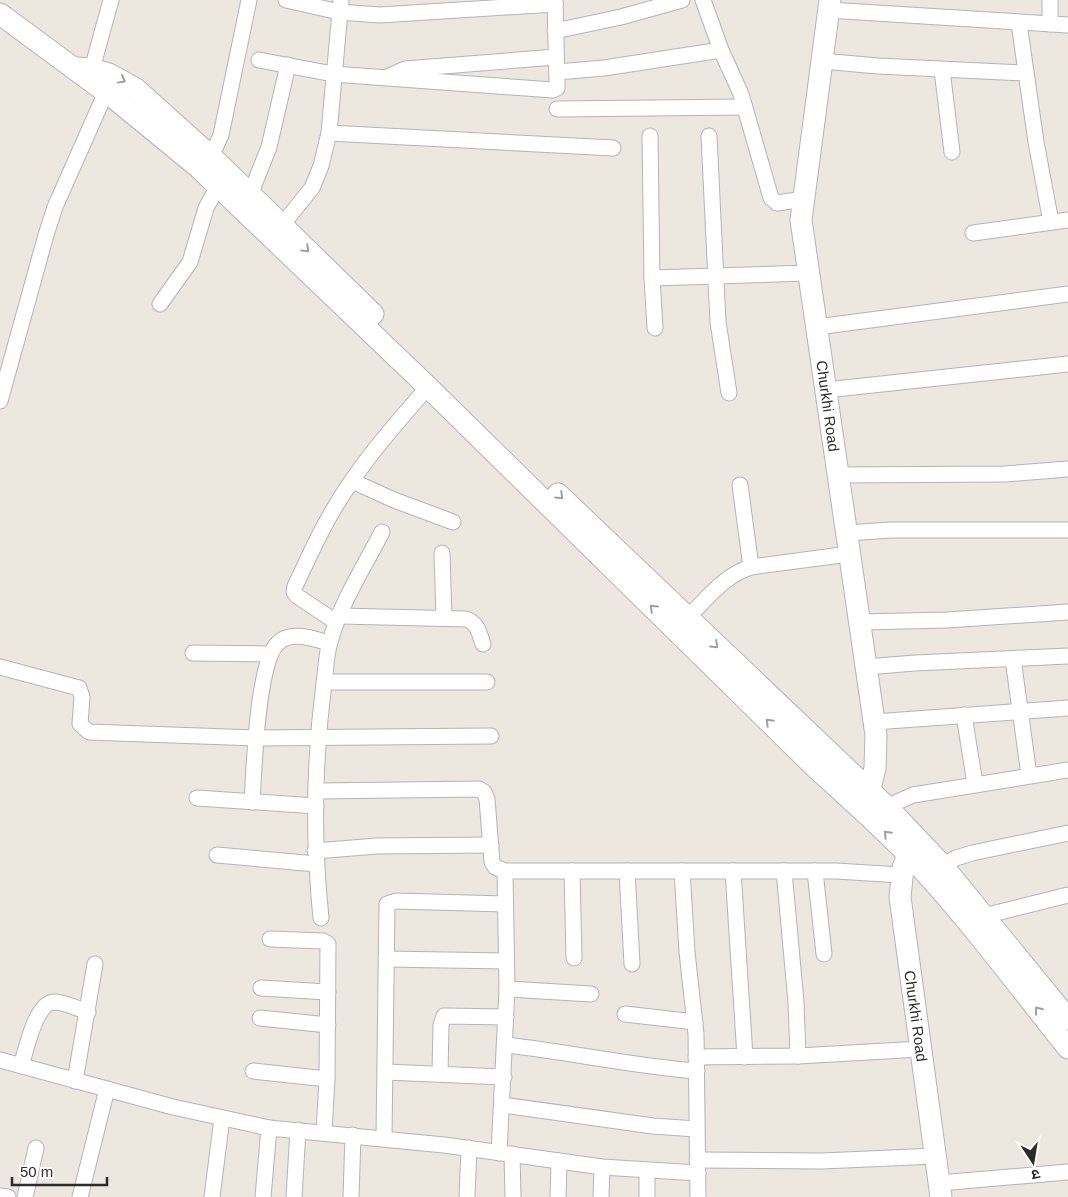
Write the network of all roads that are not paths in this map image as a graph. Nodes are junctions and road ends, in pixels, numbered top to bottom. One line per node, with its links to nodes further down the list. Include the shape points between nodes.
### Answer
1 (111, 0): 20 (street)
2 (249, 0): 34 (street, via 222,134)
3 (286, 0): 9 (street)
4 (682, 0): 14 (street, via 621,18)
5 (703, 0): 15 (street)
6 (1050, 0): 12 (street)
7 (555, 2): 9 (street, via 410,14); 14 (street)
8 (829, 5): 11 (street); 18 (street, Churkhi Road)
9 (340, 6): 24 (street)
10 (0, 14): 20 (street)
11 (1019, 23): 12 (street); 23 (street)
12 (1050, 24): 13 (street)
13 (1068, 25)
14 (556, 31): 16 (street)
15 (721, 50): 22 (street); 27 (street)
16 (556, 56): 22 (street); 25 (street, via 405,69)
17 (259, 60): 19 (street)
18 (822, 61): 21 (street); 37 (street, Churkhi Road)
19 (288, 65): 24 (street); 36 (street, via 269,147)
20 (84, 69): 26 (street); 34 (street, one-way to 34, via 123,80 136,89)
21 (942, 70): 23 (street); 33 (street)
22 (557, 72): 25 (street, via 556,88 548,90)
23 (1025, 73): 39 (street)
24 (333, 74): 25 (street); 29 (street)
25 (385, 78)
26 (106, 92): 34 (street); 53 (street, via 55,206)
27 (744, 107): 28 (street); 37 (street, via 771,198 777,203)
28 (557, 109)
29 (329, 133): 32 (street); 40 (street, via 318,179)
30 (650, 136): 44 (street)
31 (709, 136): 43 (street)
32 (613, 148)
33 (952, 152)
34 (204, 161): 35 (street); 36 (street)
35 (218, 186): 46 (street, via 206,208 190,262); 50 (street)
36 (250, 195): 40 (street)
37 (804, 199): 42 (street, Churkhi Road, via 801,220)
38 (1068, 220): 39 (street)
39 (1051, 222): 41 (street)
40 (282, 225): 67 (street, one-way to 67)
41 (973, 234)
42 (809, 273): 43 (street); 47 (street, Churkhi Road)
43 (716, 276): 44 (street); 52 (street, via 718,322)
44 (652, 278): 48 (street)
45 (1068, 294): 47 (street)
46 (160, 304)
47 (817, 327): 51 (street, Churkhi Road)
48 (655, 328)
49 (1068, 364): 51 (street)
50 (428, 387): 56 (street, via 379,443); 95 (street, one-way to 50, via 815,767)
51 (826, 390): 55 (street, Churkhi Road)
52 (729, 393)
53 (0, 401)
54 (1068, 469): 55 (street, via 1005,474)
55 (838, 476): 61 (street, Churkhi Road)
56 (352, 480): 58 (street); 68 (street, via 327,520 294,592)
57 (740, 485): 64 (street)
58 (452, 522)
59 (1068, 530): 61 (street)
60 (382, 532): 68 (street)
61 (846, 533): 63 (street, Churkhi Road)
62 (442, 553): 66 (street)
63 (849, 554): 64 (street); 69 (street, Churkhi Road)
64 (751, 567): 67 (street, via 728,578)
65 (1068, 612): 69 (street)
66 (444, 618): 68 (street); 71 (street, via 473,621)
67 (687, 618): 90 (street, one-way to 90)
68 (338, 619): 70 (street)
69 (860, 622): 77 (street, Churkhi Road)
70 (329, 643): 73 (street, via 306,637 286,638 277,643); 78 (street)
71 (483, 644)
72 (193, 653): 73 (street)
73 (270, 654): 85 (street)
74 (1068, 656): 75 (street)
75 (1013, 659): 77 (street); 81 (street)
76 (0, 667): 85 (street, via 79,688 82,697 80,724 89,732)
77 (866, 667): 83 (street, Churkhi Road)
78 (325, 682): 79 (street); 86 (street)
79 (487, 682)
80 (1068, 708): 81 (street)
81 (1020, 712): 82 (street); 88 (street)
82 (964, 715): 83 (street); 89 (street)
83 (874, 722): 90 (street, Churkhi Road, via 876,753)
84 (491, 736): 86 (street)
85 (256, 738): 86 (street); 93 (street)
86 (319, 738): 92 (street)
87 (1068, 770): 88 (street)
88 (1030, 776): 89 (street)
89 (975, 784): 94 (street, via 914,795)
90 (871, 791): 94 (street); 95 (street, Churkhi Road)
91 (198, 798): 93 (street)
92 (317, 798): 93 (street); 97 (street, via 479,789 487,799); 100 (street)
93 (252, 802)
94 (886, 807): 98 (street)
95 (864, 811): 98 (street, one-way to 95)
96 (1068, 833): 101 (street, via 972,853)
97 (491, 844): 100 (street, via 386,846); 102 (street, via 495,867)
98 (911, 846): 101 (street); 109 (street, Churkhi Road)
99 (217, 855): 100 (street)
100 (316, 858): 113 (street)
101 (935, 870): 112 (street); 133 (street, one-way to 101, via 968,922)
102 (504, 871): 103 (street); 111 (street)
103 (572, 871): 104 (street); 116 (street)
104 (627, 871): 105 (street); 120 (street)
105 (682, 871): 106 (street); 130 (street)
106 (732, 871): 107 (street); 136 (street)
107 (784, 871): 108 (street); 135 (street)
108 (815, 871): 109 (street); 115 (street)
109 (902, 875): 134 (street, Churkhi Road, via 900,897)
110 (1068, 894): 112 (street)
111 (505, 904): 117 (street, via 391,902 386,908); 118 (street)
112 (984, 916): 129 (street)
113 (321, 918)
114 (270, 938): 123 (street, via 328,944)
115 (824, 954)
116 (574, 958)
117 (386, 959): 118 (street); 141 (street)
118 (506, 961): 122 (street)
119 (96, 964): 125 (street)
120 (632, 964)
121 (261, 988): 123 (street)
122 (507, 989): 124 (street); 127 (street)
123 (328, 992): 131 (street)
124 (591, 994)
125 (88, 1012): 139 (street, via 56,1002 44,1005 38,1013); 145 (street)
126 (625, 1014): 130 (street)
127 (506, 1017): 132 (street); 142 (street, via 444,1016)
128 (260, 1018): 131 (street)
129 (1068, 1019)
130 (695, 1022): 138 (street)
131 (328, 1025): 144 (street)
132 (506, 1045): 138 (street, via 630,1064); 143 (street)
133 (1068, 1048)
134 (921, 1049): 135 (street); 158 (street, Churkhi Road)
135 (798, 1056): 136 (street)
136 (745, 1057): 138 (street)
137 (0, 1060): 139 (street)
138 (696, 1064): 150 (street)
139 (21, 1066): 145 (street)
140 (253, 1070): 144 (street)
141 (385, 1072): 142 (street); 154 (street)
142 (440, 1074): 143 (street)
143 (504, 1077): 147 (street)
144 (327, 1079): 152 (street)
145 (75, 1081): 146 (street)
146 (107, 1089): 148 (street); 168 (street)
147 (503, 1106): 150 (street); 157 (street)
148 (222, 1118): 149 (street); 169 (street)
149 (269, 1128): 151 (street); 170 (street)
150 (696, 1129): 160 (street)
151 (298, 1130): 152 (street); 171 (street)
152 (324, 1132): 153 (street)
153 (353, 1135): 154 (street); 172 (street)
154 (384, 1138): 156 (street)
155 (36, 1148): 167 (street)
156 (469, 1148): 157 (street); 173 (street)
157 (506, 1154): 159 (street); 174 (street)
158 (936, 1156): 160 (street); 164 (street, Churkhi Road)
159 (559, 1161): 161 (street); 175 (street)
160 (698, 1166): 162 (street); 178 (street)
161 (602, 1167): 162 (street); 176 (street)
162 (647, 1172): 177 (street)
163 (1068, 1172): 164 (street)
164 (940, 1190)
165 (0, 1196): 166 (street)
166 (8, 1197)
167 (25, 1197)
168 (80, 1197)
169 (212, 1197)
170 (263, 1197)
171 (294, 1197)
172 (351, 1197)
173 (468, 1197)
174 (513, 1197)
175 (558, 1197)
176 (601, 1197)
177 (647, 1197)
178 (698, 1197)

